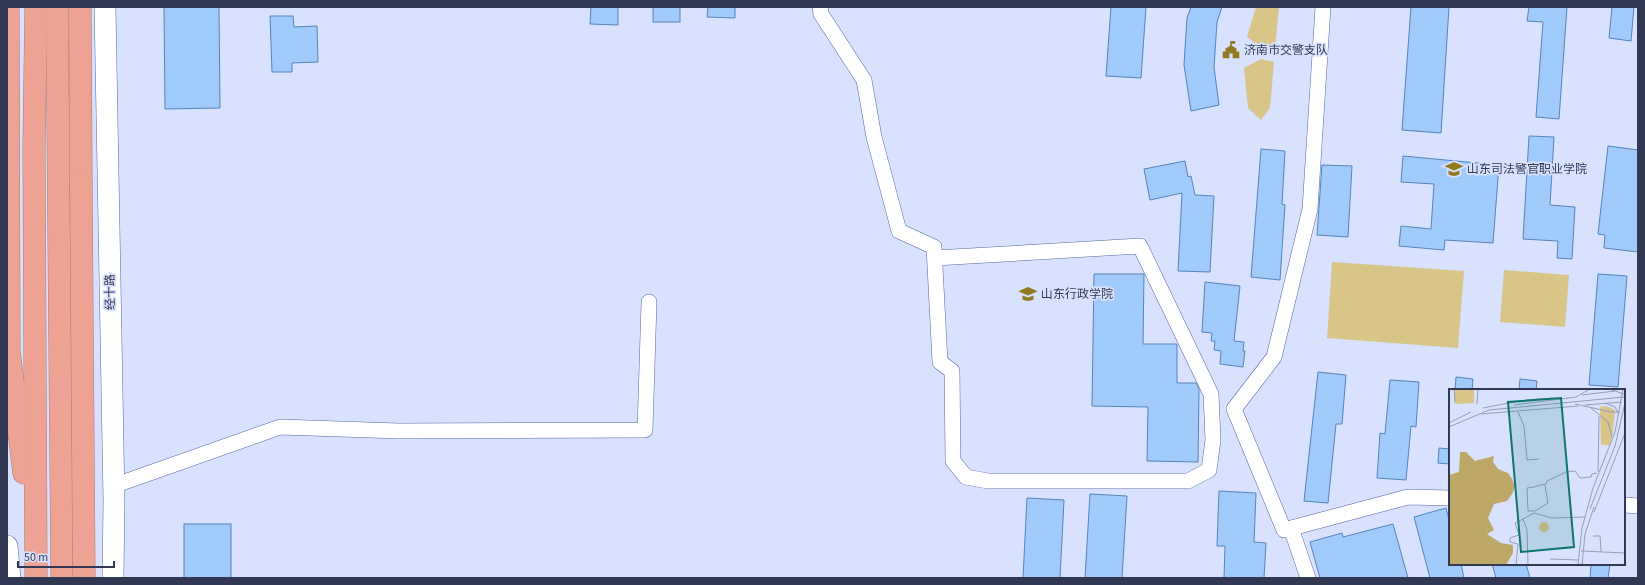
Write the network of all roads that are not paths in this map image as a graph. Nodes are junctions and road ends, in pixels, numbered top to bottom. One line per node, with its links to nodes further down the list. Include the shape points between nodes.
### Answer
1 (8, 7): 16 (highway, via 8,352)
2 (36, 7): 16 (highway)
3 (57, 7): 18 (highway)
4 (80, 7): 19 (highway, bridge)
5 (105, 7): 10 (main road, 经十路)
6 (820, 7): 8 (street, via 821,14 864,80 874,137 899,231 934,247)
7 (1323, 7): 14 (street, via 1310,209 1274,357 1234,409 1284,530)
8 (935, 258): 8 (street, via 940,362 952,371 953,462 966,478 988,481 1188,481 1209,470 1213,440 1211,394 1140,246)
9 (649, 302): 10 (street, via 645,430 399,431 280,427)
10 (113, 486): 20 (main road, 经十路)
11 (1449, 498): 14 (street, via 1408,497)
12 (1625, 505): 13 (street)
13 (1638, 506)
14 (1291, 528): 21 (street)
15 (7, 546): 17 (main road)
16 (36, 569)
17 (10, 578)
18 (62, 578)
19 (84, 578)
20 (113, 578)
21 (1308, 578)

